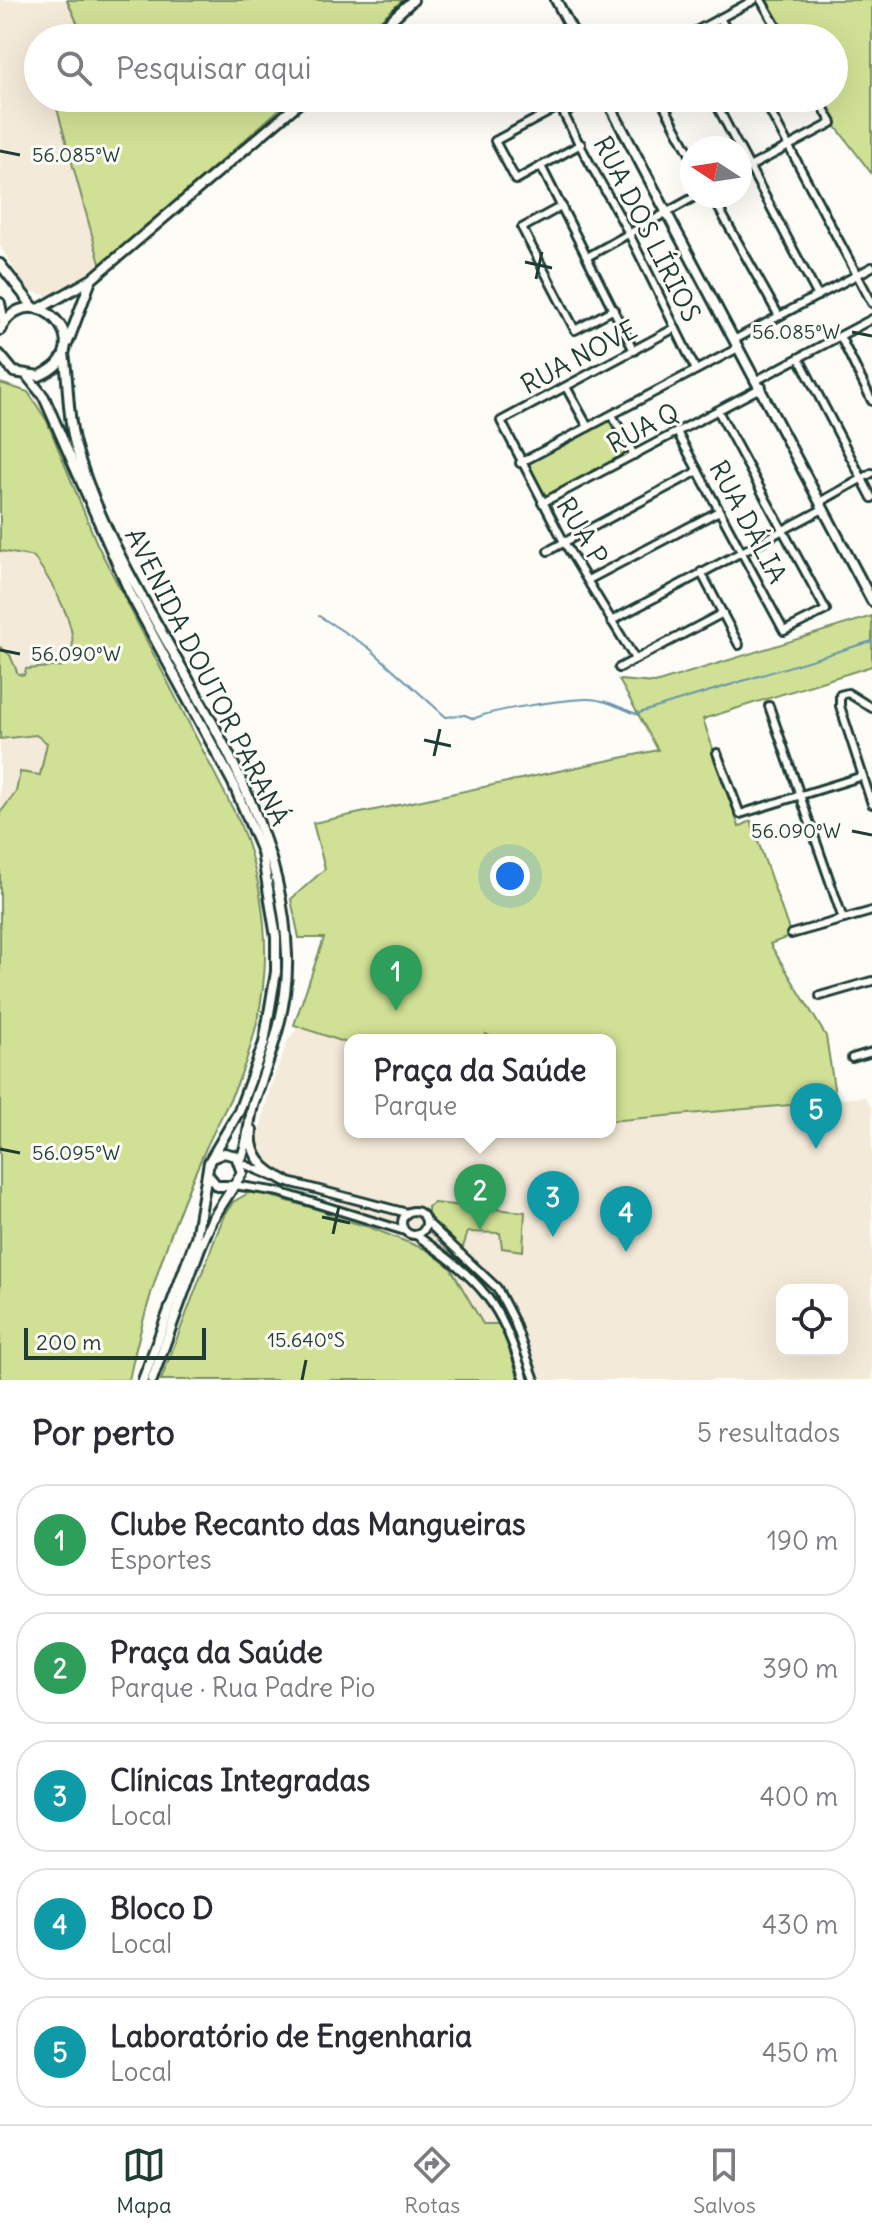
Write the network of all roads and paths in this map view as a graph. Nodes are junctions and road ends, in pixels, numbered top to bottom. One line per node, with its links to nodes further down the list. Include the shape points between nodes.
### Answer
1 (413, 0): 6 (main road)
2 (556, 0): 7 (main road)
3 (754, 0): 5 (street)
4 (761, 0): 10 (street)
5 (720, 18): 8 (street); 9 (street)
6 (386, 24)
7 (569, 24)
8 (709, 24)
9 (723, 24)
10 (775, 24)
11 (289, 112): 35 (main road)
12 (558, 112): 23 (street, via 495,141 516,180)
13 (563, 112): 21 (street, RUA DOS LÍRIOS)
14 (614, 112): 29 (main road)
15 (667, 112): 19 (street)
16 (721, 112): 20 (street)
17 (771, 112): 22 (street)
18 (826, 112): 22 (street, via 832,123)
19 (680, 136)
20 (734, 136)
21 (581, 144): 23 (street); 30 (street, RUA DOS LÍRIOS)
22 (789, 146): 24 (street); 34 (street)
23 (541, 166): 27 (street)
24 (752, 166)
25 (752, 171): 36 (street)
26 (680, 205): 29 (street)
27 (562, 206): 31 (street); 40 (street, via 522,228 575,330)
28 (719, 208): 41 (street)
29 (669, 212): 30 (street); 46 (main road)
30 (629, 234): 31 (street); 44 (street, RUA DOS LÍRIOS)
31 (589, 256): 40 (street)
32 (0, 264): 39 (main road)
33 (872, 267): 34 (street)
34 (857, 275): 36 (street); 38 (street)
35 (92, 279): 39 (main road); 47 (main road)
36 (818, 296): 41 (street)
37 (0, 303): 43 (main road)
38 (872, 303)
39 (36, 308): 43 (main road, via 22,309); 47 (main road, via 49,312 63,327)
40 (614, 309): 48 (street)
41 (779, 316): 46 (street)
42 (872, 319): 45 (street, RUA Q)
43 (2, 326)
44 (675, 328): 48 (street, RUA NOVE); 51 (street, RUA DOS LÍRIOS)
45 (840, 336): 50 (street, RUA Q); 57 (street)
46 (736, 344): 51 (street); 55 (main road)
47 (65, 350): 54 (main road, via 50,372); 99 (main road, AVENIDA DOUTOR PARANÁ, via 75,443 94,494 273,854 288,957 280,1022)
48 (634, 351): 56 (street, RUA NOVE)
49 (0, 355): 53 (main road)
50 (799, 358): 55 (street, RUA Q); 67 (street)
51 (696, 370): 59 (street)
52 (0, 372): 53 (main road)
53 (14, 372): 54 (main road)
54 (28, 377): 100 (main road, AVENIDA DOUTOR PARANÁ, via 44,397 84,497 233,783 262,852 276,937 271,1013 239,1111)
55 (759, 384): 58 (street, RUA Q); 70 (main road)
56 (566, 387): 60 (street, RUA NOVE); 61 (street)
57 (872, 401)
58 (718, 411): 62 (street, RUA Q); 72 (street)
59 (612, 415): 61 (street); 63 (street)
60 (501, 421): 64 (street, RUA P)
61 (588, 427): 64 (street)
62 (677, 432): 63 (street, RUA Q); 65 (street, RUA DÁLIA)
63 (634, 455): 69 (street, RUA Q)
64 (520, 463): 69 (street, RUA P)
65 (698, 471): 71 (street, RUA DÁLIA); 73 (street)
66 (872, 473): 67 (street)
67 (862, 478): 68 (street); 70 (street)
68 (872, 498)
69 (542, 503): 73 (street, RUA P)
70 (821, 505): 72 (street); 79 (main road)
71 (719, 511): 75 (street, RUA DÁLIA); 78 (street)
72 (780, 530): 75 (street); 75 (street, RUA DÁLIA, via 826,610 784,631)
73 (564, 542): 74 (street); 78 (street, RUA P)
74 (548, 551)
75 (740, 551): 76 (street)
76 (701, 572): 81 (street); 82 (street)
77 (872, 577): 79 (main road)
78 (588, 580): 82 (street, RUA P)
79 (861, 580): 80 (main road)
80 (872, 601)
81 (723, 613): 83 (street); 84 (street)
82 (611, 621): 84 (street, RUA P)
83 (739, 645)
84 (635, 659): 85 (street)
85 (619, 668)
86 (769, 706): 90 (street)
87 (872, 708): 89 (street, via 840,695)
88 (717, 753): 90 (street, via 740,814)
89 (863, 776): 90 (street); 91 (street)
90 (800, 797): 93 (street)
91 (872, 804)
92 (872, 911): 93 (street)
93 (843, 919): 94 (street)
94 (791, 934)
95 (872, 981): 96 (street)
96 (820, 996)
97 (872, 1052): 98 (street)
98 (852, 1058)
99 (262, 1084): 101 (main road, AVENIDA DOUTOR PARANÁ); 103 (main road, via 251,1140 254,1153)
100 (213, 1157): 101 (main road, via 224,1153); 102 (main road)
101 (240, 1162): 103 (street); 104 (main road, via 241,1178)
102 (207, 1173): 104 (main road, via 217,1186); 109 (main road, via 196,1238)
103 (286, 1181): 105 (street)
104 (234, 1186): 107 (street, via 279,1192); 110 (main road, via 200,1248)
105 (407, 1213): 106 (street, via 420,1213); 107 (street)
106 (426, 1221): 108 (street); 112 (street, via 497,1288)
107 (405, 1231): 108 (street)
108 (416, 1235): 111 (street, via 463,1268 491,1299 508,1329)
109 (143, 1380)
110 (152, 1380)
111 (525, 1380)
112 (535, 1380)

